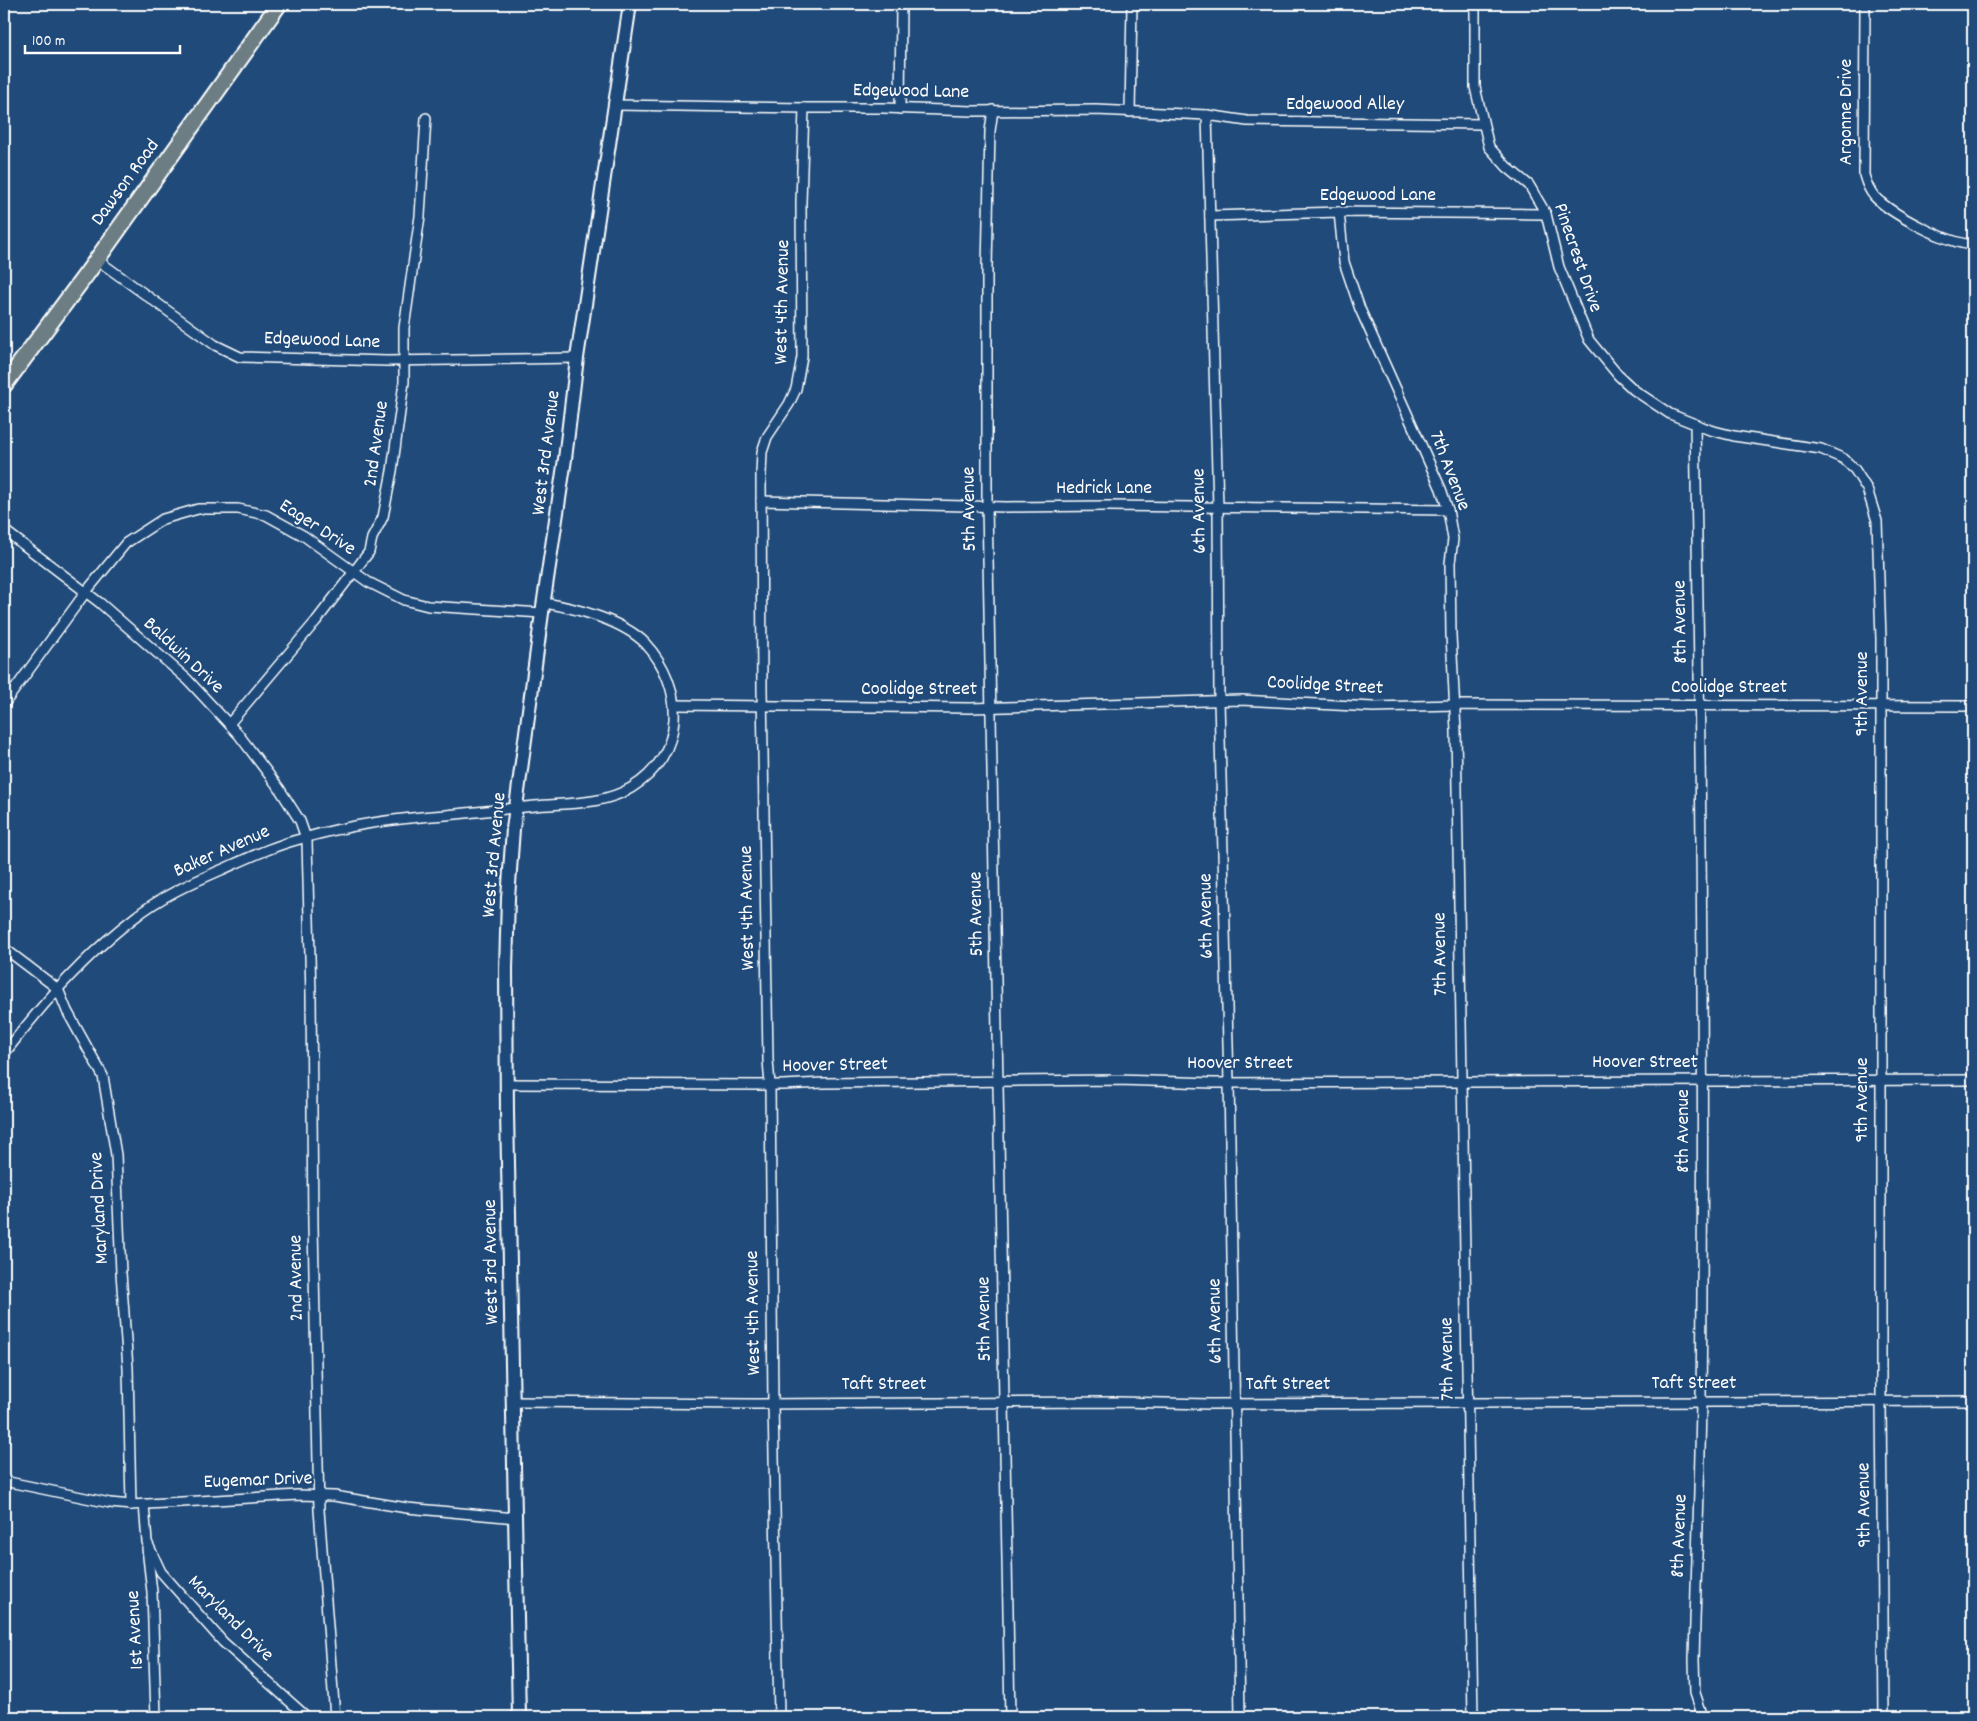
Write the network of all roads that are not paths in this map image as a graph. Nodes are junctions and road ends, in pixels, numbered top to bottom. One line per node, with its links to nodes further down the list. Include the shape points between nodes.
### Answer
1 (278, 4): 19 (main road, Dawson Road)
2 (630, 4): 7 (street, West 3rd Avenue)
3 (901, 4): 9 (street)
4 (1132, 4): 11 (street)
5 (1475, 4): 14 (street, Pinecrest Drive, via 1475,86)
6 (1865, 4): 18 (street, Argonne Drive, via 1866,183 1873,195 1890,210 1947,239)
7 (615, 105): 8 (street, Edgewood Lane); 20 (street, West 3rd Avenue)
8 (804, 108): 9 (street, Edgewood Lane); 25 (street, West 4th Avenue, via 802,357 796,389 762,452)
9 (900, 109): 10 (street, Edgewood Lane)
10 (993, 110): 11 (street, Edgewood Lane); 26 (street, 5th Avenue, via 987,268)
11 (1130, 112): 12 (street, Edgewood Lane)
12 (1207, 115): 14 (street, Edgewood Alley, via 1247,122); 17 (street, 6th Avenue)
13 (426, 118): 21 (street, 2nd Avenue, via 420,216 404,328)
14 (1483, 124): 16 (street, Pinecrest Drive, via 1489,147 1529,185)
15 (1339, 212): 16 (street, Edgewood Lane); 17 (street, Edgewood Lane); 28 (street, 7th Avenue, via 1344,262 1360,308)
16 (1546, 214): 23 (street, Pinecrest Drive, via 1559,267 1589,340 1634,390 1670,414)
17 (1210, 216): 27 (street, 6th Avenue)
18 (1973, 245)
19 (96, 259): 21 (street, Edgewood Lane, via 215,345 240,357); 22 (main road, Dawson Road)
20 (578, 358): 21 (street, Edgewood Lane); 32 (street, West 3rd Avenue)
21 (404, 361): 30 (street, 2nd Avenue, via 404,382 383,517 369,552)
22 (4, 386)
23 (1695, 424): 24 (street, Pinecrest Drive, via 1734,436 1821,449 1844,459); 37 (street, 8th Avenue)
24 (1864, 484): 38 (street, 9th Avenue, via 1878,521)
25 (761, 501): 26 (street, Hedrick Lane); 40 (street, West 4th Avenue)
26 (987, 505): 27 (street, Hedrick Lane); 41 (street, 5th Avenue)
27 (1218, 507): 28 (street, Hedrick Lane); 33 (street, 6th Avenue)
28 (1448, 510): 36 (street, 7th Avenue, via 1453,539 1450,563)
29 (4, 530): 31 (street, Baldwin Drive)
30 (353, 572): 31 (street, Eager Drive, via 304,536 266,515 238,509 198,509 163,519 126,543); 32 (street, Eager Drive, via 390,594 420,604); 42 (street, 2nd Avenue)
31 (85, 594): 34 (street, Eager Drive); 42 (street, Baldwin Drive, via 100,603 188,680)
32 (543, 608): 35 (street, Eager Drive, via 566,606 598,616 644,642 665,674); 43 (street, West 3rd Avenue)
33 (1219, 700): 36 (street, Coolidge Street, via 1373,707); 41 (street, Coolidge Street); 52 (street, 6th Avenue)
34 (4, 704)
35 (675, 705): 40 (street, Coolidge Street); 43 (street, Baker Avenue, via 674,726 667,749 644,780 614,796 592,801)
36 (1455, 705): 37 (street, Coolidge Street); 53 (street, 7th Avenue)
37 (1700, 705): 38 (street, Coolidge Street); 48 (street, 8th Avenue)
38 (1881, 706): 39 (street, Coolidge Street); 49 (street, 9th Avenue)
39 (1973, 706)
40 (762, 707): 41 (street, Coolidge Street); 55 (street, West 4th Avenue)
41 (990, 707): 51 (street, 5th Avenue)
42 (229, 724): 44 (street, Baldwin Drive, via 279,788)
43 (516, 808): 44 (street, Baker Avenue, via 387,821); 54 (street, West 3rd Avenue, via 508,898)
44 (306, 837): 46 (street, Baker Avenue, via 210,874 159,900 113,935); 65 (street, 2nd Avenue, via 312,995)
45 (4, 948): 46 (street)
46 (58, 989): 47 (street, Baker Avenue); 67 (street, Maryland Drive, via 66,1011 103,1076 116,1155 120,1273 128,1368)
47 (4, 1054)
48 (1702, 1080): 49 (street, Hoover Street); 53 (street, Hoover Street); 57 (street, 8th Avenue)
49 (1880, 1080): 50 (street, Hoover Street); 60 (street, 9th Avenue)
50 (1973, 1080)
51 (998, 1081): 52 (street, Hoover Street); 55 (street, Hoover Street); 62 (street, 5th Avenue)
52 (1229, 1082): 53 (street, Hoover Street); 63 (street, 6th Avenue)
53 (1460, 1082): 56 (street, 7th Avenue)
54 (507, 1084): 55 (street, Hoover Street); 59 (street, West 3rd Avenue)
55 (770, 1086): 61 (street, West 4th Avenue)
56 (1467, 1401): 57 (street, Taft Street); 63 (street, Taft Street); 77 (street, 7th Avenue)
57 (1701, 1401): 60 (street, Taft Street); 78 (street, 8th Avenue, via 1694,1660 1696,1693)
58 (1973, 1401): 60 (street, Taft Street)
59 (514, 1402): 61 (street, Taft Street); 68 (street, West 3rd Avenue)
60 (1881, 1402): 79 (street, 9th Avenue)
61 (773, 1403): 62 (street, Taft Street); 74 (street, West 4th Avenue)
62 (1004, 1403): 63 (street, Taft Street); 75 (street, 5th Avenue)
63 (1235, 1403): 76 (street, 6th Avenue)
64 (4, 1480): 67 (street, Eugemar Drive)
65 (319, 1496): 66 (street, Eugemar Drive); 68 (street, Eugemar Drive); 72 (street, 2nd Avenue)
66 (144, 1504): 67 (street, Eugemar Drive); 69 (street, Maryland Drive)
67 (131, 1505)
68 (516, 1518): 73 (street, West 3rd Avenue)
69 (147, 1542): 70 (street, 1st Avenue); 71 (street, Maryland Drive, via 161,1572 209,1628)
70 (156, 1717)
71 (307, 1717)
72 (335, 1717)
73 (519, 1717)
74 (779, 1717)
75 (1010, 1717)
76 (1240, 1717)
77 (1473, 1717)
78 (1703, 1717)
79 (1884, 1717)

